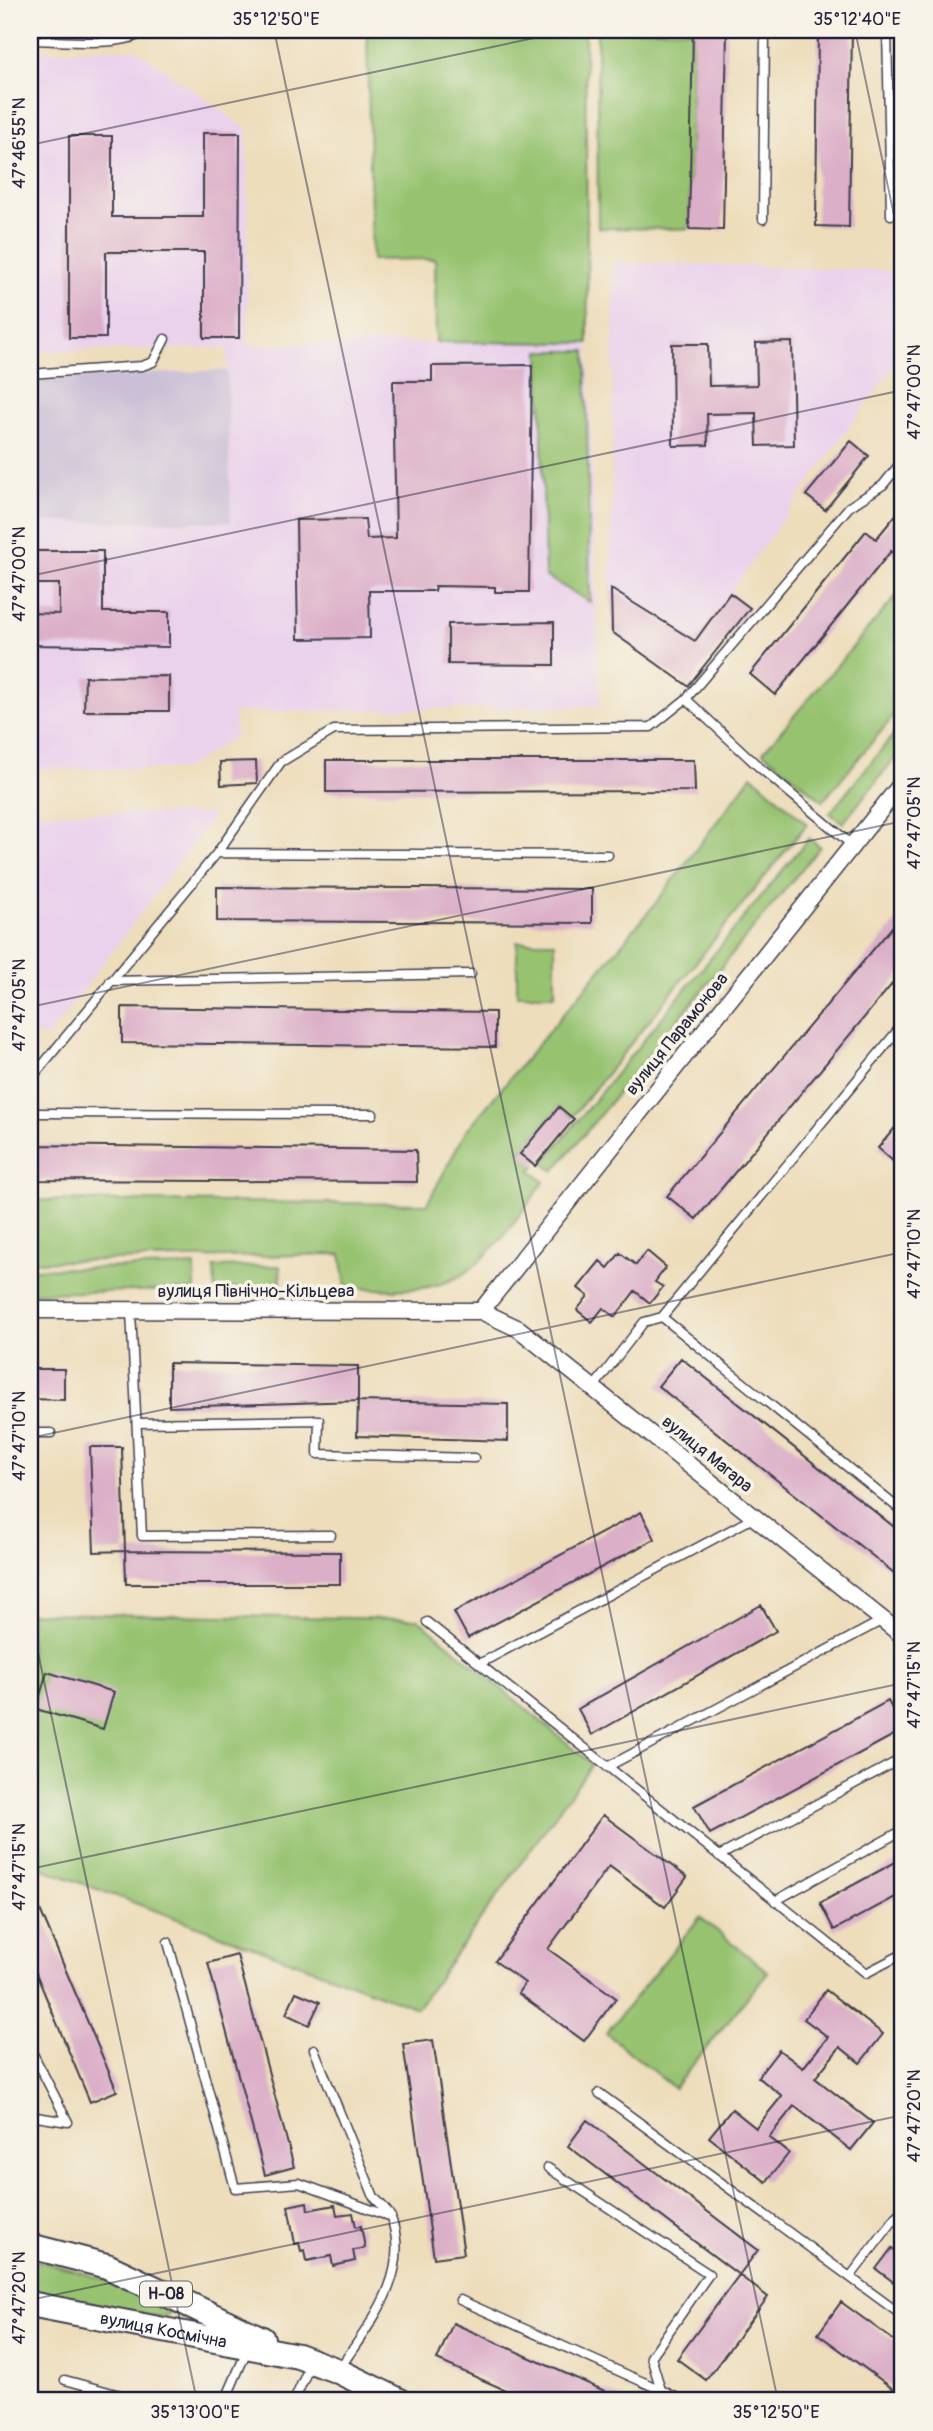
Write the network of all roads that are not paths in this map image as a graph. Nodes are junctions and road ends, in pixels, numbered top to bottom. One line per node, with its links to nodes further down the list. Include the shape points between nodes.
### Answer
1 (148, 30): 4 (lane, via 120,40)
2 (765, 30): 6 (lane)
3 (887, 30): 5 (lane)
4 (30, 40)
5 (891, 215)
6 (763, 219)
7 (165, 339): 8 (lane, via 153,362 142,366)
8 (30, 374)
9 (903, 460): 10 (lane, via 883,485 849,507)
10 (686, 699): 12 (lane); 13 (lane, via 651,727 334,730 281,762)
11 (903, 782): 12 (street, вулиця Парамонова)
12 (853, 846): 23 (street, вулиця Парамонова)
13 (217, 853): 14 (lane); 16 (lane)
14 (608, 855)
15 (471, 974): 16 (lane)
16 (110, 981): 18 (lane)
17 (903, 1024): 24 (lane)
18 (30, 1080)
19 (30, 1113): 20 (lane)
20 (373, 1114)
21 (30, 1310): 22 (street, вулиця Північно-Кільцева)
22 (131, 1311): 23 (street, вулиця Північно-Кільцева); 26 (lane)
23 (481, 1311): 25 (street, вулиця Магара, via 519,1329)
24 (662, 1317): 25 (lane, via 645,1322); 30 (lane)
25 (593, 1388): 31 (street, вулиця Магара)
26 (137, 1423): 29 (lane, via 319,1420 318,1454); 32 (lane, via 142,1536)
27 (30, 1433): 28 (lane)
28 (51, 1433)
29 (474, 1458)
30 (903, 1513)
31 (755, 1517): 33 (street, вулиця Магара); 36 (lane)
32 (331, 1535)
33 (883, 1620): 35 (street, вулиця Магара); 38 (lane)
34 (426, 1622): 36 (lane)
35 (903, 1636)
36 (479, 1664): 38 (lane)
37 (903, 1758): 40 (lane)
38 (607, 1766): 40 (lane)
39 (903, 1830): 41 (lane)
40 (719, 1856): 41 (lane)
41 (775, 1901): 43 (lane, via 866,1973)
42 (168, 1941): 50 (lane, via 235,2188 299,2183)
43 (903, 1954)
44 (30, 2048): 47 (lane, via 68,2122)
45 (314, 2049): 50 (lane, via 374,2197)
46 (599, 2093): 52 (lane)
47 (30, 2116)
48 (548, 2168): 60 (lane, via 709,2274 651,2357)
49 (903, 2208): 52 (lane)
50 (391, 2217): 58 (lane, via 397,2265 386,2297)
51 (30, 2246): 57 (main road, вулиця Космічна / Н-08, via 107,2266)
52 (849, 2277): 55 (lane)
53 (460, 2300): 60 (lane)
54 (30, 2304): 56 (main road, вулиця Космічна / Н-08)
55 (903, 2316)
56 (249, 2346): 57 (main road, вулиця Космічна / Н-08); 62 (lane)
57 (305, 2358): 58 (main road, вулиця Космічна / Н-08); 63 (lane)
58 (338, 2371): 64 (main road, вулиця Космічна / Н-08)
59 (65, 2380): 61 (lane)
60 (661, 2390): 65 (lane); 66 (lane)
61 (142, 2401)
62 (225, 2401)
63 (294, 2401)
64 (400, 2401)
65 (656, 2401)
66 (684, 2401)

